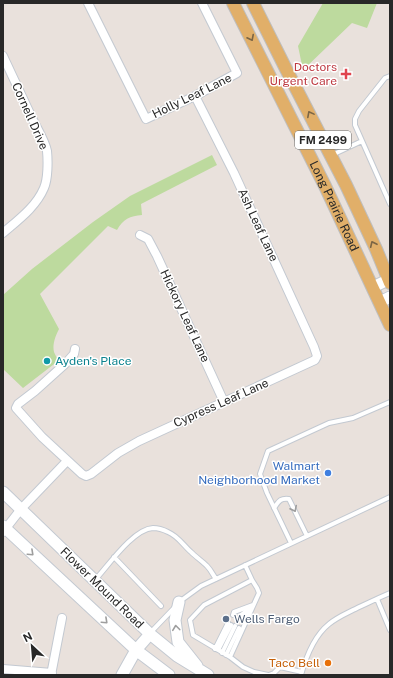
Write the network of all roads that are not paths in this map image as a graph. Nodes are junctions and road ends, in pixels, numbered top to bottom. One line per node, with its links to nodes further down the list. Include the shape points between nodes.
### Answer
1 (88, 3): 7 (street, Holly Leaf Lane, via 146,119)
2 (202, 3): 7 (street, Holly Leaf Lane, via 237,73)
3 (233, 3): 14 (main road, Long Prairie Road / FM 2499, one-way to 14, via 315,164)
4 (253, 3): 9 (main road, Long Prairie Road / FM 2499, one-way to 4)
5 (3, 56): 11 (street, Cornell Drive, via 40,134 48,162 45,186 40,196 24,215)
6 (390, 76): 8 (lane, via 385,78 356,115 355,125)
7 (195, 96): 18 (street, Ash Leaf Lane, via 234,173)
8 (362, 141): 9 (lane); 10 (lane)
9 (331, 156): 13 (main road, Long Prairie Road / FM 2499, one-way to 9)
10 (390, 204)
11 (3, 233)
12 (140, 235): 19 (street, Hickory Leaf Lane, via 148,239 157,256)
13 (390, 280): 14 (main road)
14 (372, 287): 15 (main road, Long Prairie Road / FM 2499)
15 (385, 300): 16 (main road, Long Prairie Road / FM 2499)
16 (390, 326)
17 (75, 349): 21 (street, via 65,364 16,408)
18 (317, 356): 19 (street, Cypress Leaf Lane, via 311,363)
19 (224, 402): 21 (street, Cypress Leaf Lane, via 139,441 86,476)
20 (390, 403): 24 (lane, via 353,418 329,423 268,451 260,474)
21 (67, 460): 25 (street)
22 (3, 492): 25 (main road, Flower Mound Road)
23 (390, 497): 27 (lane)
24 (274, 508): 27 (lane, one-way to 27, via 278,501 289,500); 28 (lane)
25 (21, 509): 26 (street); 32 (main road, Flower Mound Road)
26 (4, 529): 43 (main road, Flower Mound Road, one-way to 43)
27 (306, 536): 28 (lane)
28 (291, 543): 30 (lane)
29 (114, 557): 31 (lane, via 139,533 153,528 162,529 177,537 207,566); 32 (lane); 37 (lane)
30 (245, 565): 31 (lane); 33 (lane)
31 (216, 579): 36 (lane)
32 (95, 580): 42 (main road, Flower Mound Road)
33 (252, 580): 38 (lane, via 259,593); 44 (lane, via 204,605 190,620 193,635)
34 (390, 593): 35 (lane)
35 (377, 599): 41 (lane); 47 (lane, via 330,622 312,647)
36 (179, 602): 42 (lane); 49 (main road, one-way to 36, via 178,642 175,620)
37 (161, 606)
38 (252, 608): 38 (lane, via 245,615 237,617 237,614); 45 (lane)
39 (62, 618): 48 (street)
40 (233, 626): 44 (lane); 44 (lane); 45 (lane)
41 (390, 630)
42 (150, 634): 43 (main road); 49 (main road, Flower Mound Road)
43 (136, 650): 50 (main road); 51 (main road, Flower Mound Road)
44 (218, 650): 45 (lane)
45 (228, 656): 52 (lane, via 254,672)
46 (3, 668): 48 (street)
47 (301, 673): 52 (lane, via 280,667)
48 (51, 674)
49 (205, 674)
50 (122, 675)
51 (169, 675)
52 (268, 675)

